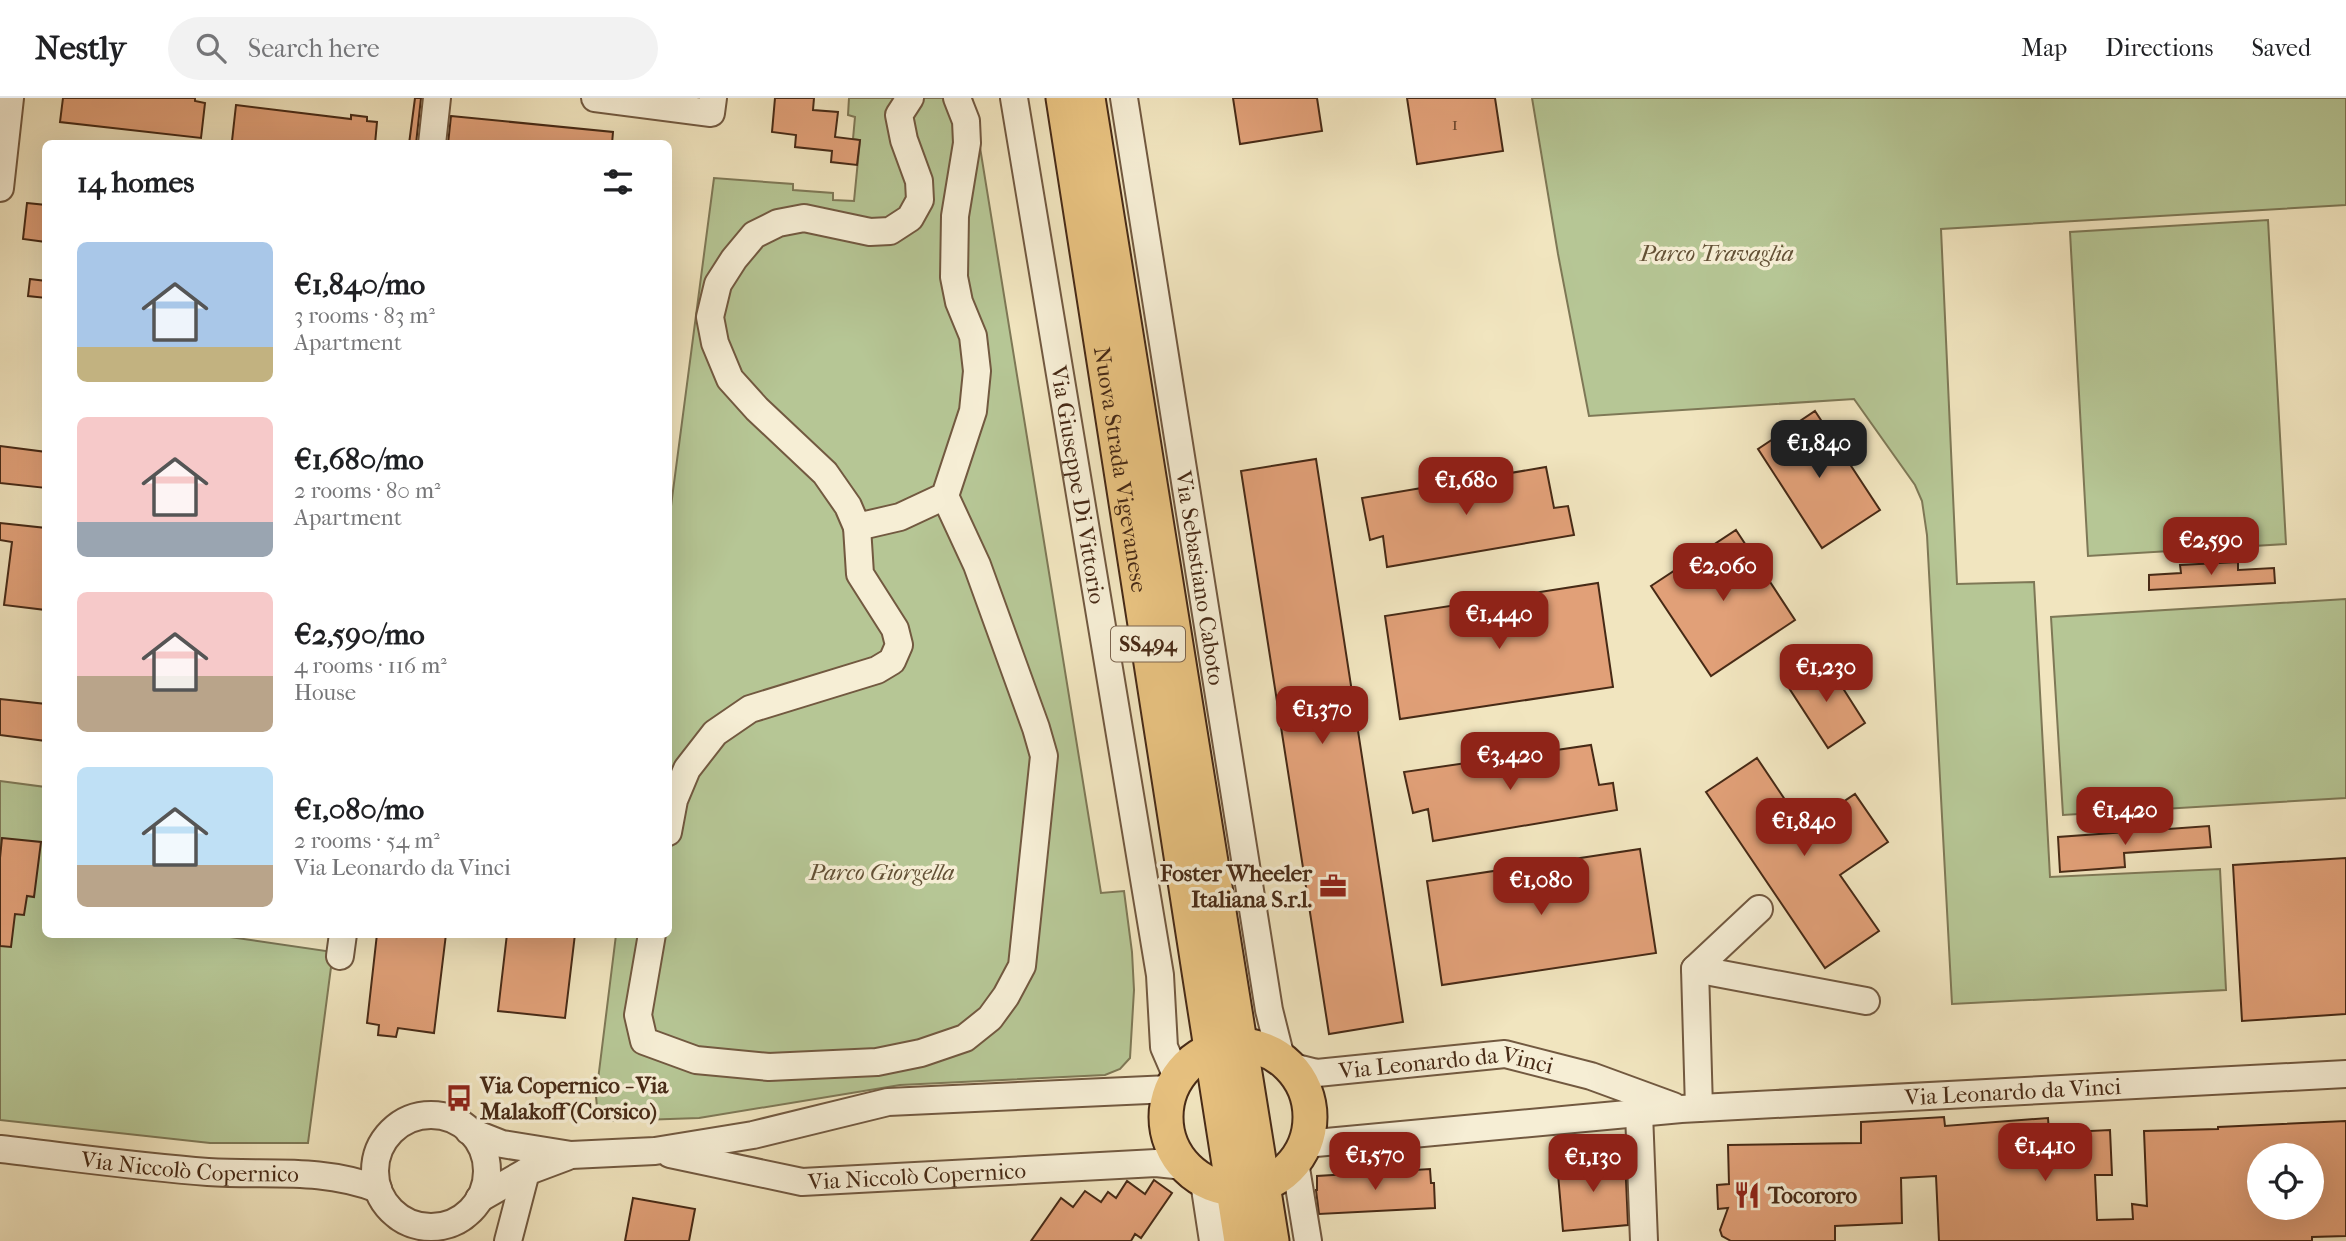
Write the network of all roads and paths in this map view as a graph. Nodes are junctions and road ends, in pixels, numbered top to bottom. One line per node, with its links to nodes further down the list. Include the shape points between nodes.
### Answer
1 (10, 98): 12 (street)
2 (437, 98): 11 (street)
3 (595, 98): 10 (street)
4 (910, 98): 14 (street, via 899,115 919,181 920,200 910,218 890,231 870,232 804,218 778,223 754,235 734,259 718,284 710,317 730,380 825,473)
5 (957, 98): 13 (street, via 966,121 967,143 955,215 954,277 973,336 977,372 973,411)
6 (1014, 98): 24 (street, Via Giuseppe Di Vittorio, via 1160,975 1164,1047)
7 (1063, 98): 20 (main road, Nuova Strada Vigevanese / SS494)
8 (1088, 98): 20 (main road, Nuova Strada Vigevanese / SS494)
9 (1124, 98): 21 (street, Via Sebastiano Caboto, via 1267,996)
10 (712, 105)
11 (432, 140)
12 (0, 188)
13 (945, 496): 14 (street, via 900,517); 17 (street, via 977,565 1044,756 1023,966 1006,996 990,1018 965,1038 921,1053 877,1062 769,1067 696,1060 644,1041 638,1014)
14 (858, 527): 15 (street, via 860,574 895,629 899,645 892,661 877,670 750,709 715,733 687,769)
15 (672, 811)
16 (1759, 909): 18 (street)
17 (651, 938)
18 (1695, 969): 19 (street); 25 (street)
19 (1866, 1001)
20 (1225, 1047): 21 (main road, via 1267,1050); 24 (main road, via 1195,1059); 36 (main road, Nuova Strada Vigevanese / SS494)
21 (1285, 1062): 23 (street, Via Leonardo da Vinci, via 1317,1073 1506,1054); 32 (main road, via 1300,1079 1309,1103 1310,1122)
22 (2346, 1074): 25 (street, Via Leonardo da Vinci)
23 (1591, 1076): 25 (street, Via Leonardo da Vinci); 27 (street, via 1595,1100)
24 (1174, 1083): 31 (street, Via Niccolò Copernico, via 888,1102 753,1135); 36 (main road, Nuova Strada Vigevanese, via 1167,1100 1166,1127 1173,1151)
25 (1690, 1109): 26 (street, Via Leonardo da Vinci)
26 (1639, 1113): 27 (street, Via Leonardo da Vinci); 45 (street)
27 (1582, 1118): 32 (street, Via Leonardo da Vinci)
28 (470, 1131): 29 (street, via 453,1120 428,1115 405,1122); 33 (street, Via Niccolò Copernico, via 502,1144); 38 (street, via 486,1163)
29 (382, 1145): 35 (street); 37 (street, via 376,1159)
30 (0, 1149): 35 (street, Via Niccolò Copernico, via 208,1172)
31 (655, 1150): 33 (street, Via Niccolò Copernico); 36 (street, Via Niccolò Copernico, via 803,1182 1156,1163)
32 (1300, 1153): 36 (main road, via 1285,1172); 44 (street)
33 (571, 1155): 34 (street)
34 (526, 1171): 38 (street); 40 (street)
35 (314, 1174): 37 (street, Via Niccolò Copernico)
36 (1221, 1181): 41 (street); 42 (main road, Nuova Strada Vigevanese / SS494); 43 (main road, Nuova Strada Vigevanese / SS494)
37 (378, 1189): 39 (street, via 389,1209)
38 (479, 1199): 39 (street, via 449,1224)
39 (420, 1234)
40 (508, 1241)
41 (1213, 1241)
42 (1241, 1241)
43 (1272, 1241)
44 (1308, 1241)
45 (1644, 1241)

